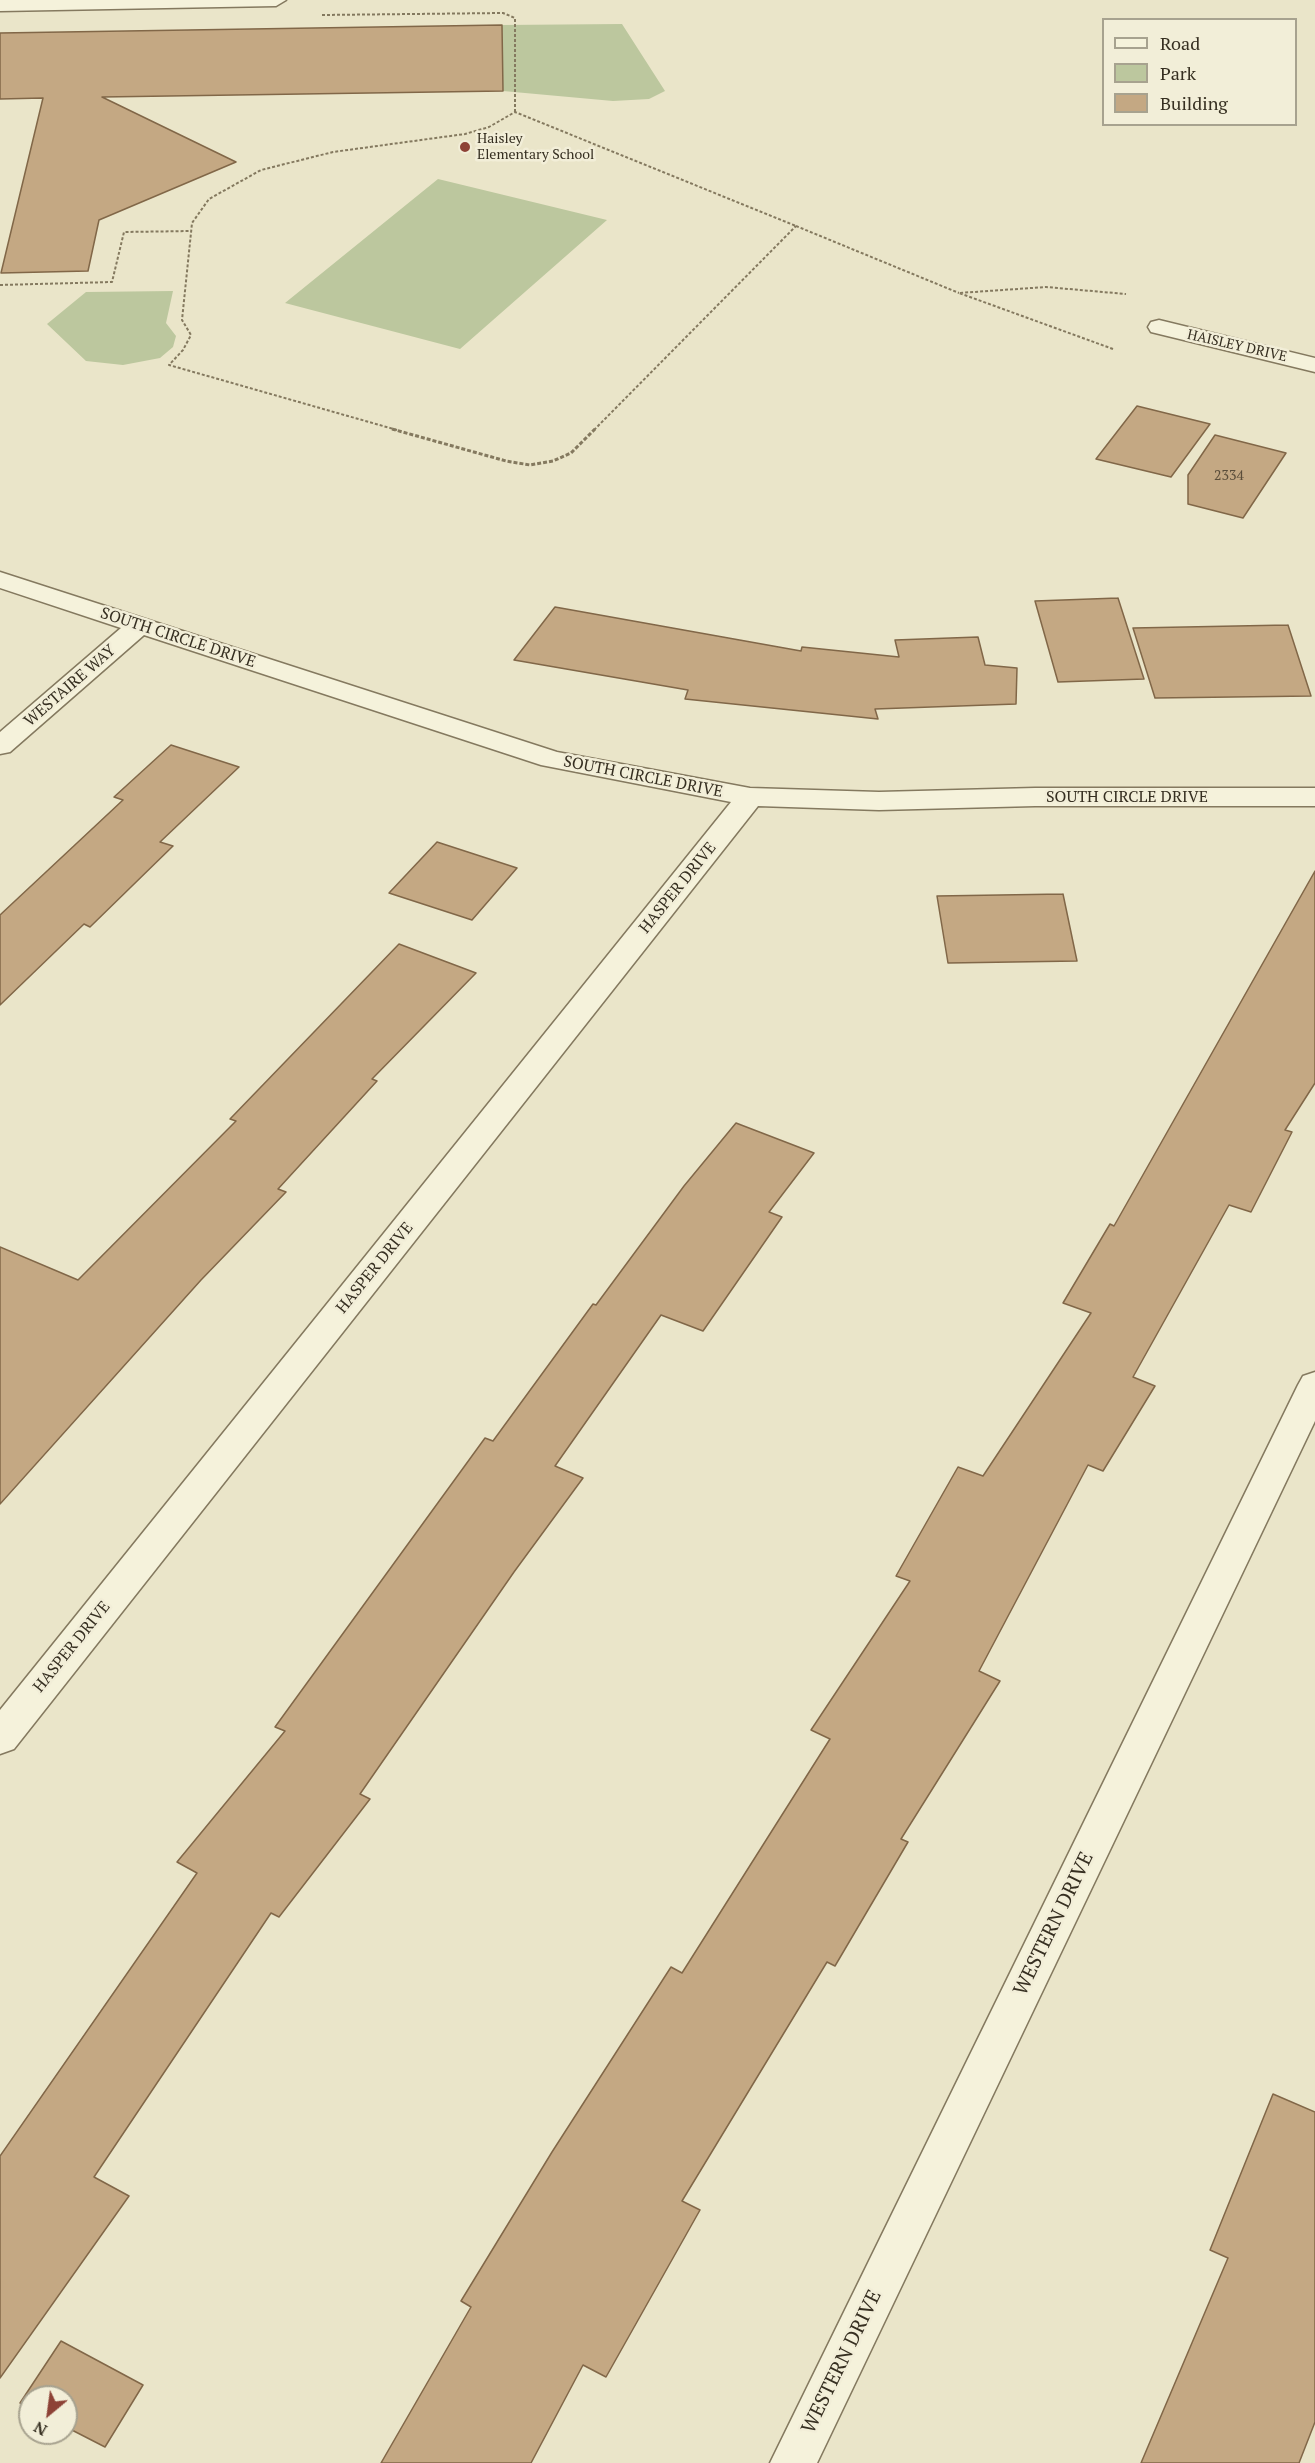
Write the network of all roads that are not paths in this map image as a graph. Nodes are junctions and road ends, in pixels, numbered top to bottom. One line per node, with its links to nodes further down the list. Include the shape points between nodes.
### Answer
1 (276, 0): 2 (street)
2 (0, 5)
3 (1160, 327): 4 (street, HAISLEY DRIVE)
4 (1315, 364)
5 (0, 580): 6 (street, SOUTH CIRCLE DRIVE)
6 (139, 626): 7 (street, WESTAIRE WAY); 8 (street, SOUTH CIRCLE DRIVE, via 551,759)
7 (0, 746)
8 (750, 797): 9 (street, SOUTH CIRCLE DRIVE, via 879,801 1035,796); 11 (street, HASPER DRIVE)
9 (1315, 797)
10 (1315, 1385): 12 (street, WESTERN DRIVE)
11 (0, 1738)
12 (793, 2463)

